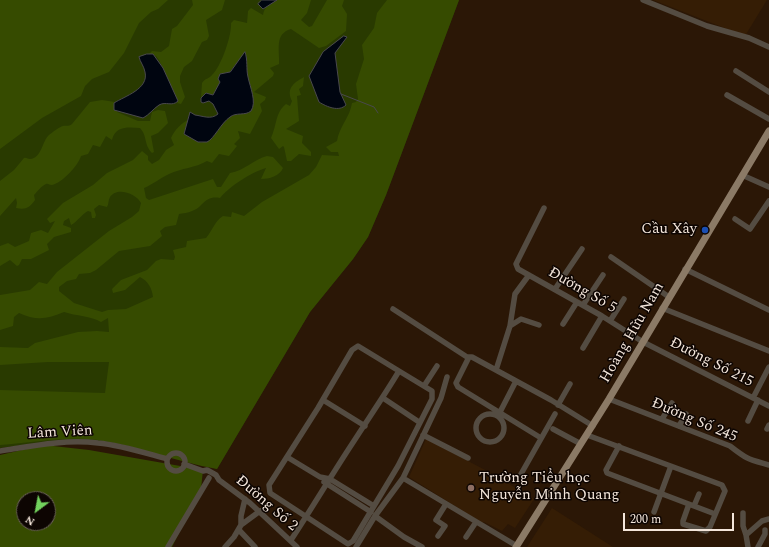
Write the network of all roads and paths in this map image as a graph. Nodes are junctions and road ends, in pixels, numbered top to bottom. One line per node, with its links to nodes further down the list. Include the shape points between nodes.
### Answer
1 (643, 0): 2 (street)
2 (769, 47)
3 (736, 71): 4 (street)
4 (769, 92)
5 (727, 95): 6 (street)
6 (769, 119)
7 (769, 131): 8 (main road, Hoàng Hữu Nam)
8 (742, 175): 9 (street); 15 (main road, Hoàng Hữu Nam)
9 (769, 187)
10 (769, 201): 12 (street, via 750,229)
11 (544, 208): 17 (street, Đường Số 5, via 516,264 518,269)
12 (735, 219)
13 (582, 249): 18 (street)
14 (611, 258): 19 (street)
15 (685, 269): 19 (main road, Hoàng Hữu Nam); 24 (street)
16 (603, 274): 21 (street)
17 (529, 275): 18 (street, Đường Số 5); 29 (street, via 515,294)
18 (555, 289): 21 (street, Đường Số 5)
19 (669, 297): 22 (main road, Hoàng Hữu Nam)
20 (624, 299): 26 (street)
21 (580, 304): 25 (street, Đường Số 5); 27 (street)
22 (662, 308): 30 (main road, Hoàng Hữu Nam); 32 (street)
23 (393, 309): 33 (street)
24 (769, 310)
25 (602, 316): 26 (street, Đường Số 5); 31 (street)
26 (610, 321): 30 (street, Đường Số 5)
27 (563, 324)
28 (539, 325): 29 (street, via 521,318)
29 (510, 326): 36 (street)
30 (642, 342): 43 (main road, Hoàng Hữu Nam); 44 (street, Đường Số 215)
31 (582, 348)
32 (769, 351)
33 (469, 357): 36 (street); 49 (street, via 456,383 458,387)
34 (437, 366): 41 (street)
35 (769, 367): 44 (street)
36 (496, 370): 39 (street)
37 (399, 371): 41 (street); 42 (street); 45 (street, via 358,346 352,350)
38 (447, 377): 59 (street, via 441,398)
39 (516, 382): 47 (street); 49 (street)
40 (570, 384): 47 (street)
41 (424, 386): 54 (street, via 432,391 432,399)
42 (383, 398): 54 (street); 55 (street)
43 (609, 399): 52 (street, Đường Số 245); 56 (main road, Hoàng Hữu Nam)
44 (755, 399): 48 (street, Đường Số 215); 53 (street)
45 (323, 400): 55 (street); 65 (street)
46 (672, 404): 52 (street)
47 (558, 406): 56 (street)
48 (769, 406)
49 (499, 414): 49 (street, via 487,414 478,420 476,430 482,439 492,441 502,436 504,425); 61 (street)
50 (555, 414): 61 (street)
51 (686, 414): 57 (street)
52 (662, 419): 57 (street, Đường Số 245)
53 (748, 421)
54 (419, 422): 84 (street, via 398,466)
55 (365, 426): 76 (street)
56 (593, 426): 60 (main road, Hoàng Hữu Nam)
57 (679, 426): 69 (street, Đường Số 245, via 730,446 752,462)
58 (553, 429): 62 (street)
59 (423, 435): 66 (street); 75 (street)
60 (587, 435): 62 (main road, Hoàng Hữu Nam); 63 (street)
61 (541, 438): 72 (street)
62 (582, 444): 105 (main road, Hoàng Hữu Nam)
63 (619, 446): 70 (street); 79 (street, via 606,470 607,473)
64 (0, 451): 67 (street, Lâm Viên, via 34,445 85,442 110,445)
65 (287, 457): 73 (street); 90 (street, via 268,488 270,493)
66 (468, 458)
67 (167, 460): 68 (street, Lâm Viên, via 168,467 173,471 181,469); 68 (street, Lâm Viên, via 170,455 178,453 183,456)
68 (184, 464): 71 (street, Lâm Viên)
69 (769, 465)
70 (670, 466): 79 (street); 89 (street, via 722,485 725,491)
71 (203, 472): 74 (street, Lâm Viên); 77 (street, Lâm Viên, via 210,471 216,474)
72 (521, 474)
73 (320, 477): 76 (street); 78 (street)
74 (208, 478): 77 (street); 99 (street)
75 (403, 478): 82 (street); 88 (street)
76 (330, 479): 78 (street); 84 (street)
77 (219, 480): 81 (street, Đường Số 2)
78 (326, 485): 88 (street); 90 (street)
79 (661, 493): 83 (street); 86 (street)
80 (699, 494): 83 (street)
81 (245, 499): 85 (street, Đường Số 2); 93 (street)
82 (446, 504): 92 (street); 96 (street, via 436,520 445,526)
83 (691, 505): 89 (street); 89 (street, via 683,524 706,531)
84 (374, 506): 88 (street)
85 (260, 511): 93 (street); 98 (street, Đường Số 2)
86 (654, 512)
87 (743, 513): 95 (street)
88 (373, 514): 90 (street, via 348,544); 103 (street); 104 (street)
89 (715, 514)
90 (306, 516): 98 (street)
91 (769, 519): 95 (street, via 762,521)
92 (476, 522): 97 (street); 105 (street)
93 (240, 528): 100 (street); 101 (street)
94 (765, 530): 107 (street)
95 (746, 535): 106 (street)
96 (438, 536)
97 (466, 537)
98 (291, 540): 102 (street, Đường Số 2)
99 (168, 547)
100 (225, 547)
101 (255, 547)
102 (297, 547)
103 (356, 547)
104 (422, 547)
105 (517, 547)
106 (748, 547)
107 (758, 547)

